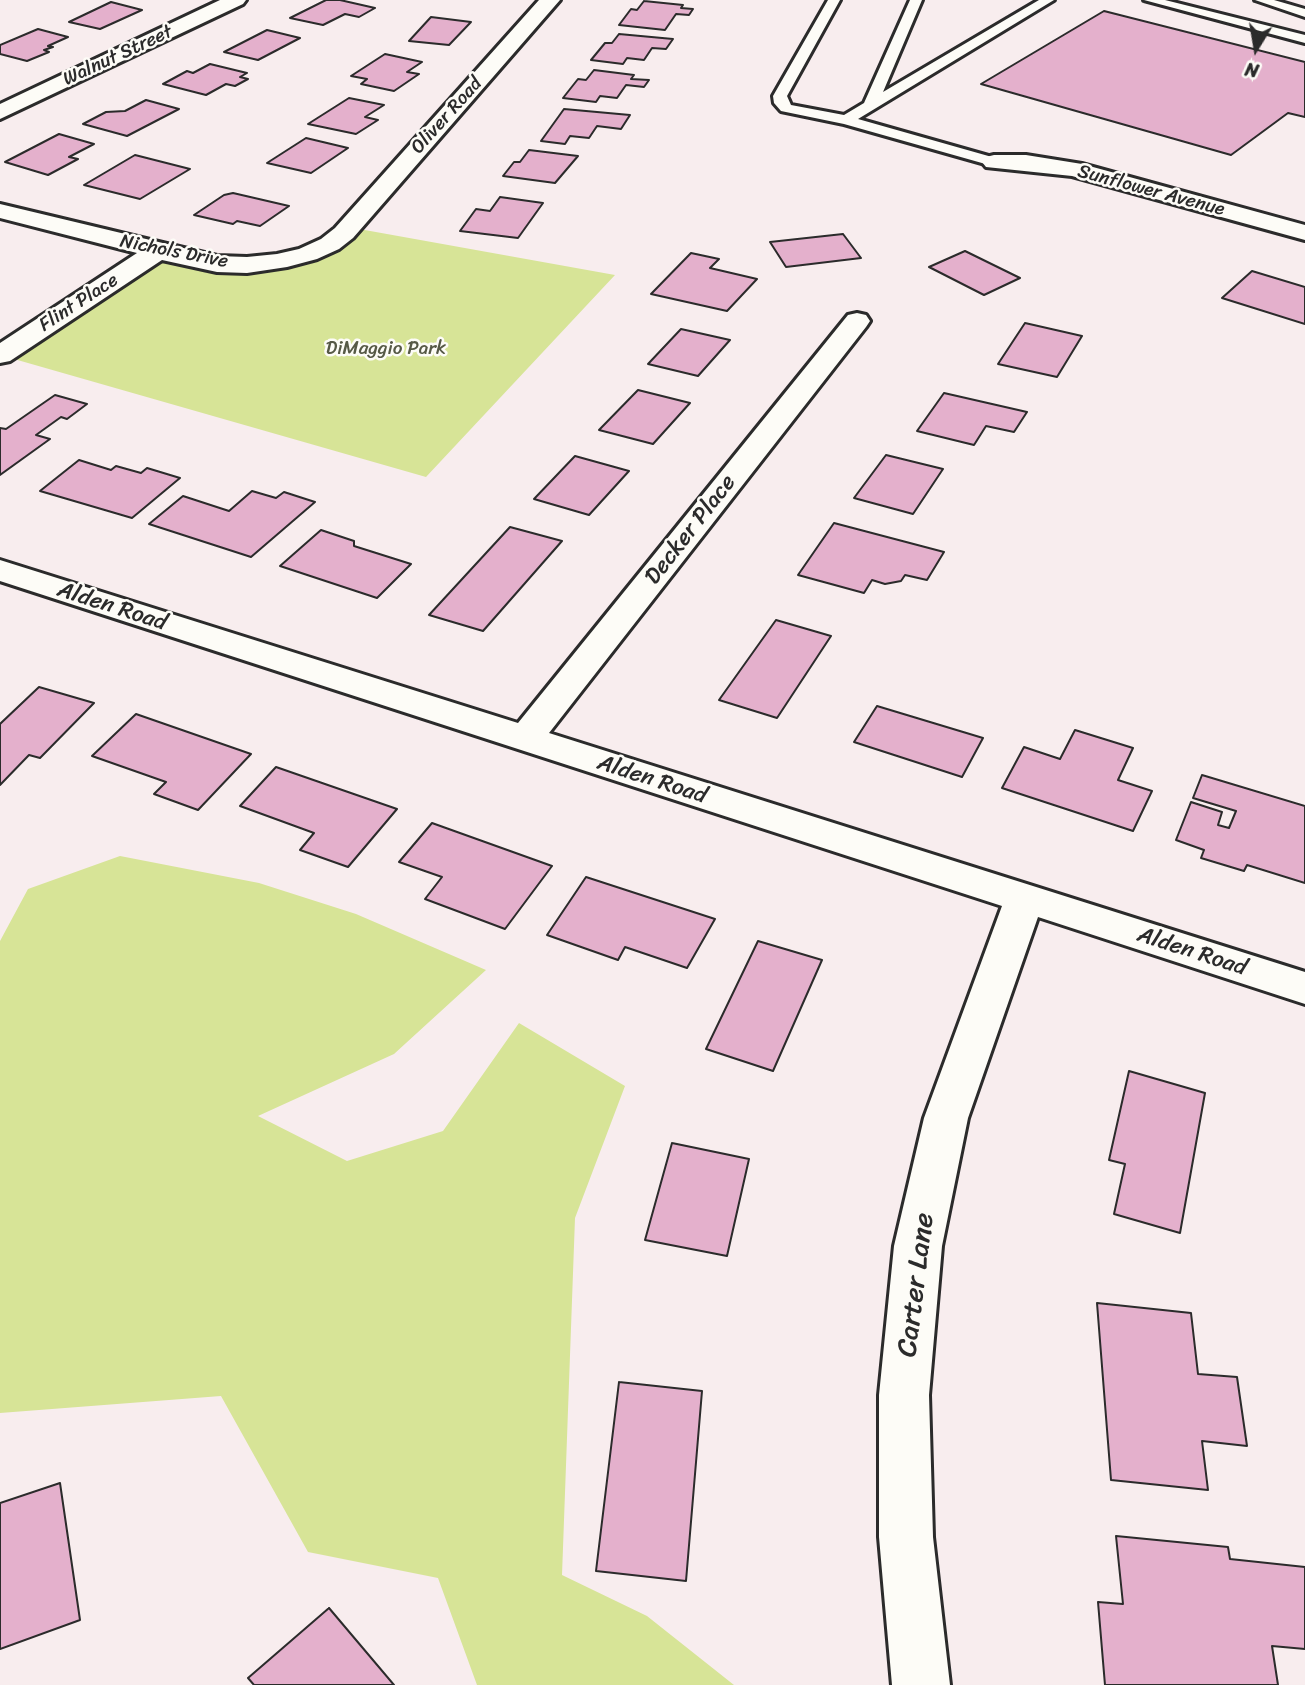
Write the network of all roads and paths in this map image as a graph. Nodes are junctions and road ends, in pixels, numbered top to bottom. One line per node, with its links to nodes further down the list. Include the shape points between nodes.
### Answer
1 (236, 0): 13 (street, Walnut Street)
2 (550, 0): 17 (street, Oliver Road)
3 (834, 0): 14 (lane, via 780,96 786,108)
4 (916, 0): 12 (lane)
5 (1048, 0): 12 (lane)
6 (1150, 0): 11 (lane)
7 (1261, 0): 10 (lane)
8 (1267, 0): 9 (lane)
9 (1305, 7)
10 (1305, 13)
11 (1305, 38)
12 (870, 106): 14 (lane)
13 (0, 112)
14 (846, 120): 15 (lane)
15 (994, 163): 18 (street, Sunflower Avenue, via 1074,169)
16 (0, 211): 19 (street, Nichols Drive)
17 (344, 233): 19 (street, Nichols Drive, via 308,254 278,262 218,264)
18 (1305, 233)
19 (158, 251): 21 (street, Flint Place)
20 (857, 321): 24 (street, Decker Place)
21 (0, 355)
22 (15, 575): 23 (street); 24 (street, Alden Road)
23 (0, 602)
24 (524, 740): 25 (street, Alden Road)
25 (1024, 899): 26 (street, Alden Road); 27 (street, Carter Lane, via 946,1118 918,1246 904,1395 906,1537)
26 (1305, 988)
27 (921, 1685)

